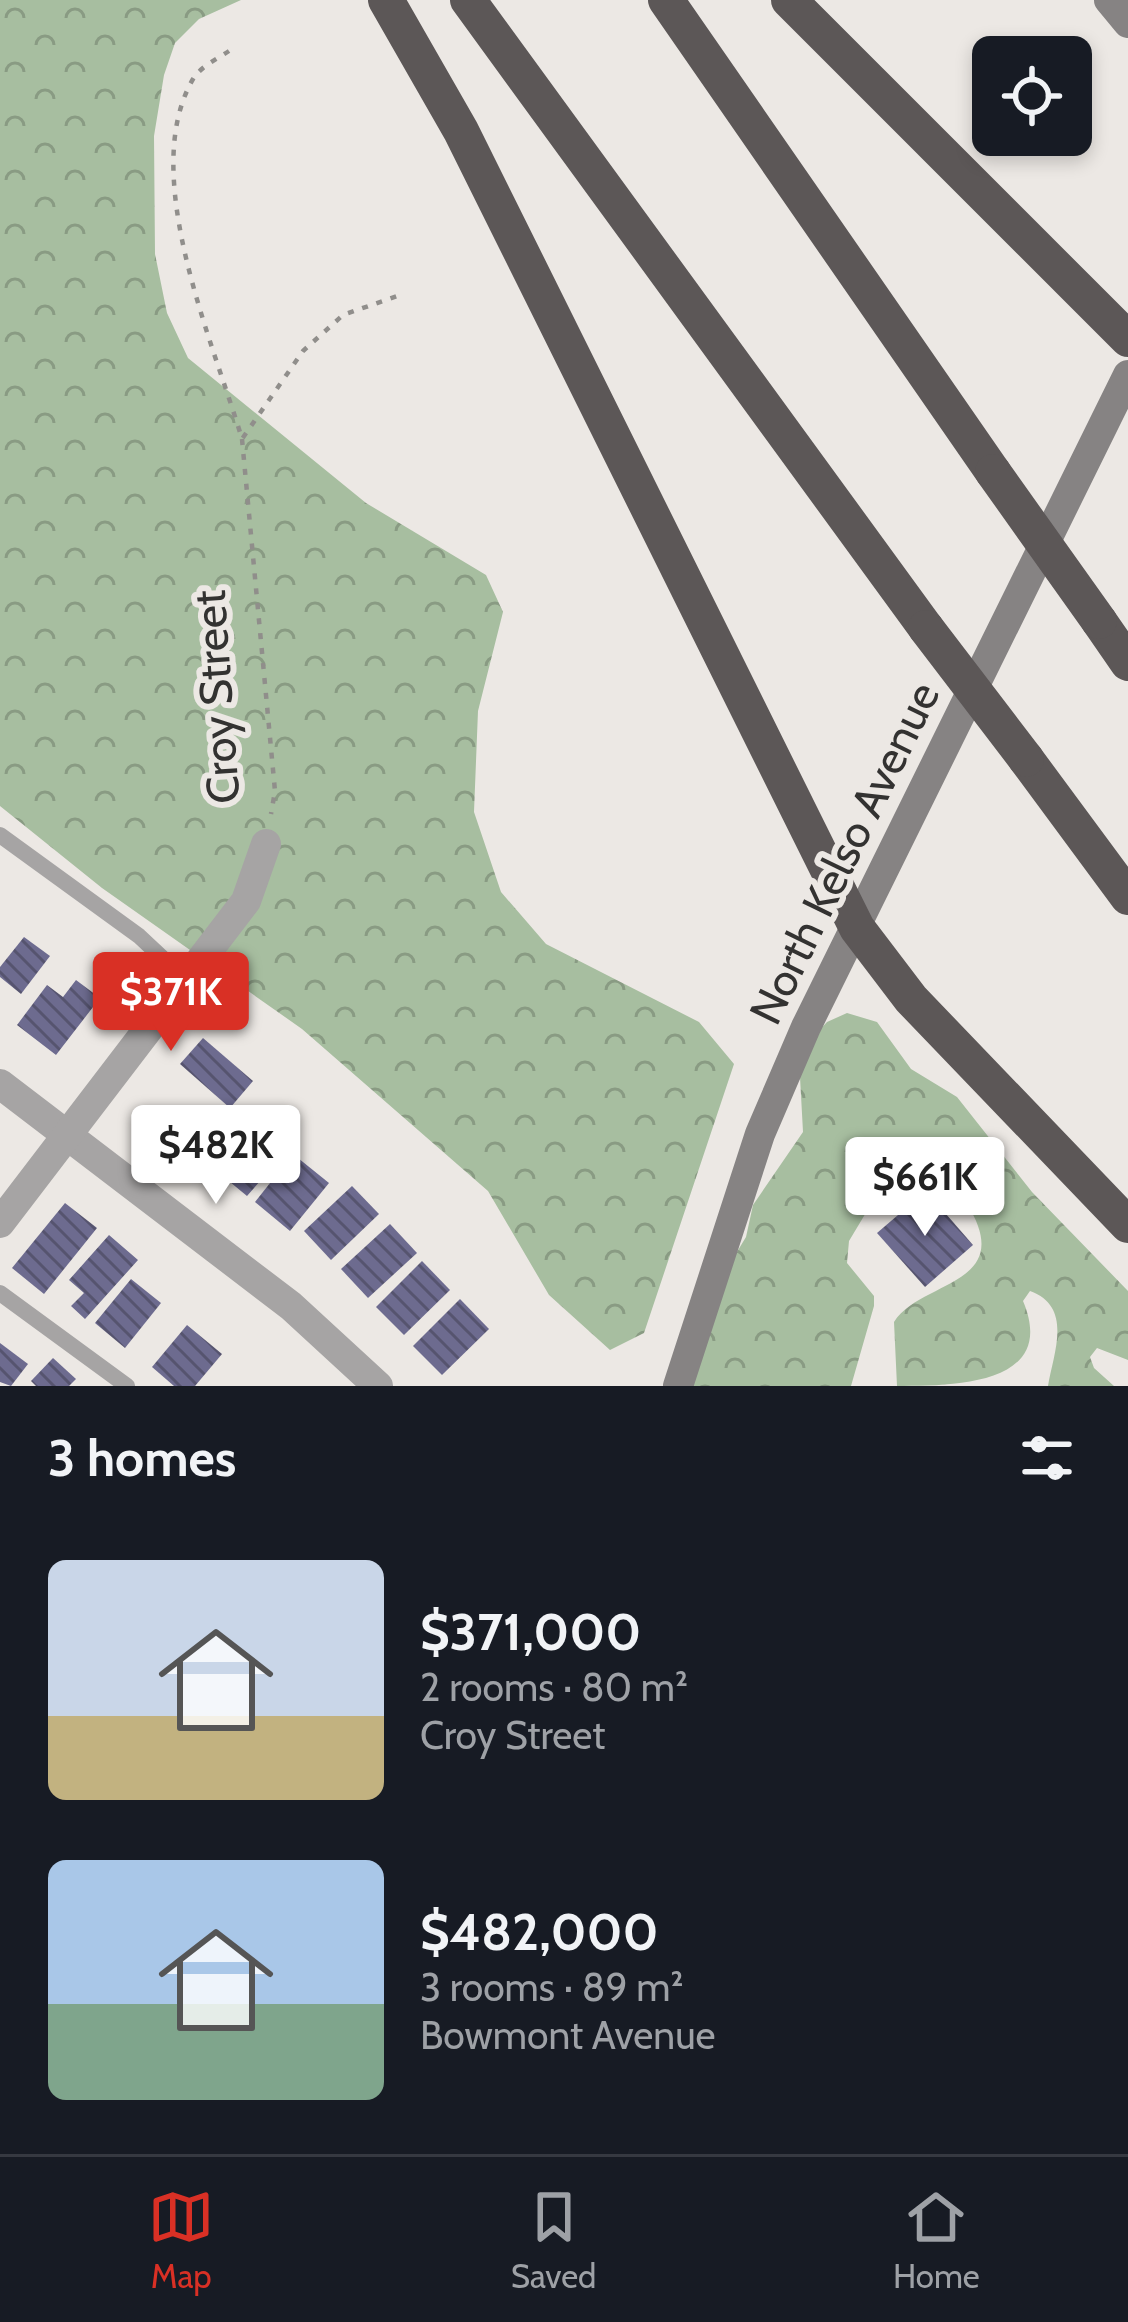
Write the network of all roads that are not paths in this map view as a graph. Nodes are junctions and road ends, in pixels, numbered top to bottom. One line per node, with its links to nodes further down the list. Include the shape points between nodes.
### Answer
1 (386, 0): 13 (highway, via 461,131)
2 (468, 0): 12 (highway, bridge)
3 (666, 0): 9 (highway, bridge)
4 (789, 0): 7 (highway)
5 (1109, 0): 6 (street)
6 (1128, 23)
7 (1128, 339)
8 (1128, 375): 13 (street, North Kelso Avenue)
9 (1128, 663)
10 (0, 835): 14 (lane)
11 (266, 844): 14 (street, Croy Street, via 246,902)
12 (1128, 897)
13 (856, 928): 18 (highway, via 911,999); 22 (street, North Kelso Avenue, via 760,1134)
14 (186, 980): 16 (street, Croy Street)
15 (0, 1084): 16 (street)
16 (66, 1135): 17 (street, Croy Street); 21 (street, via 291,1306)
17 (0, 1222)
18 (1128, 1225)
19 (0, 1293): 20 (lane)
20 (127, 1386)
21 (378, 1386)
22 (678, 1386)

